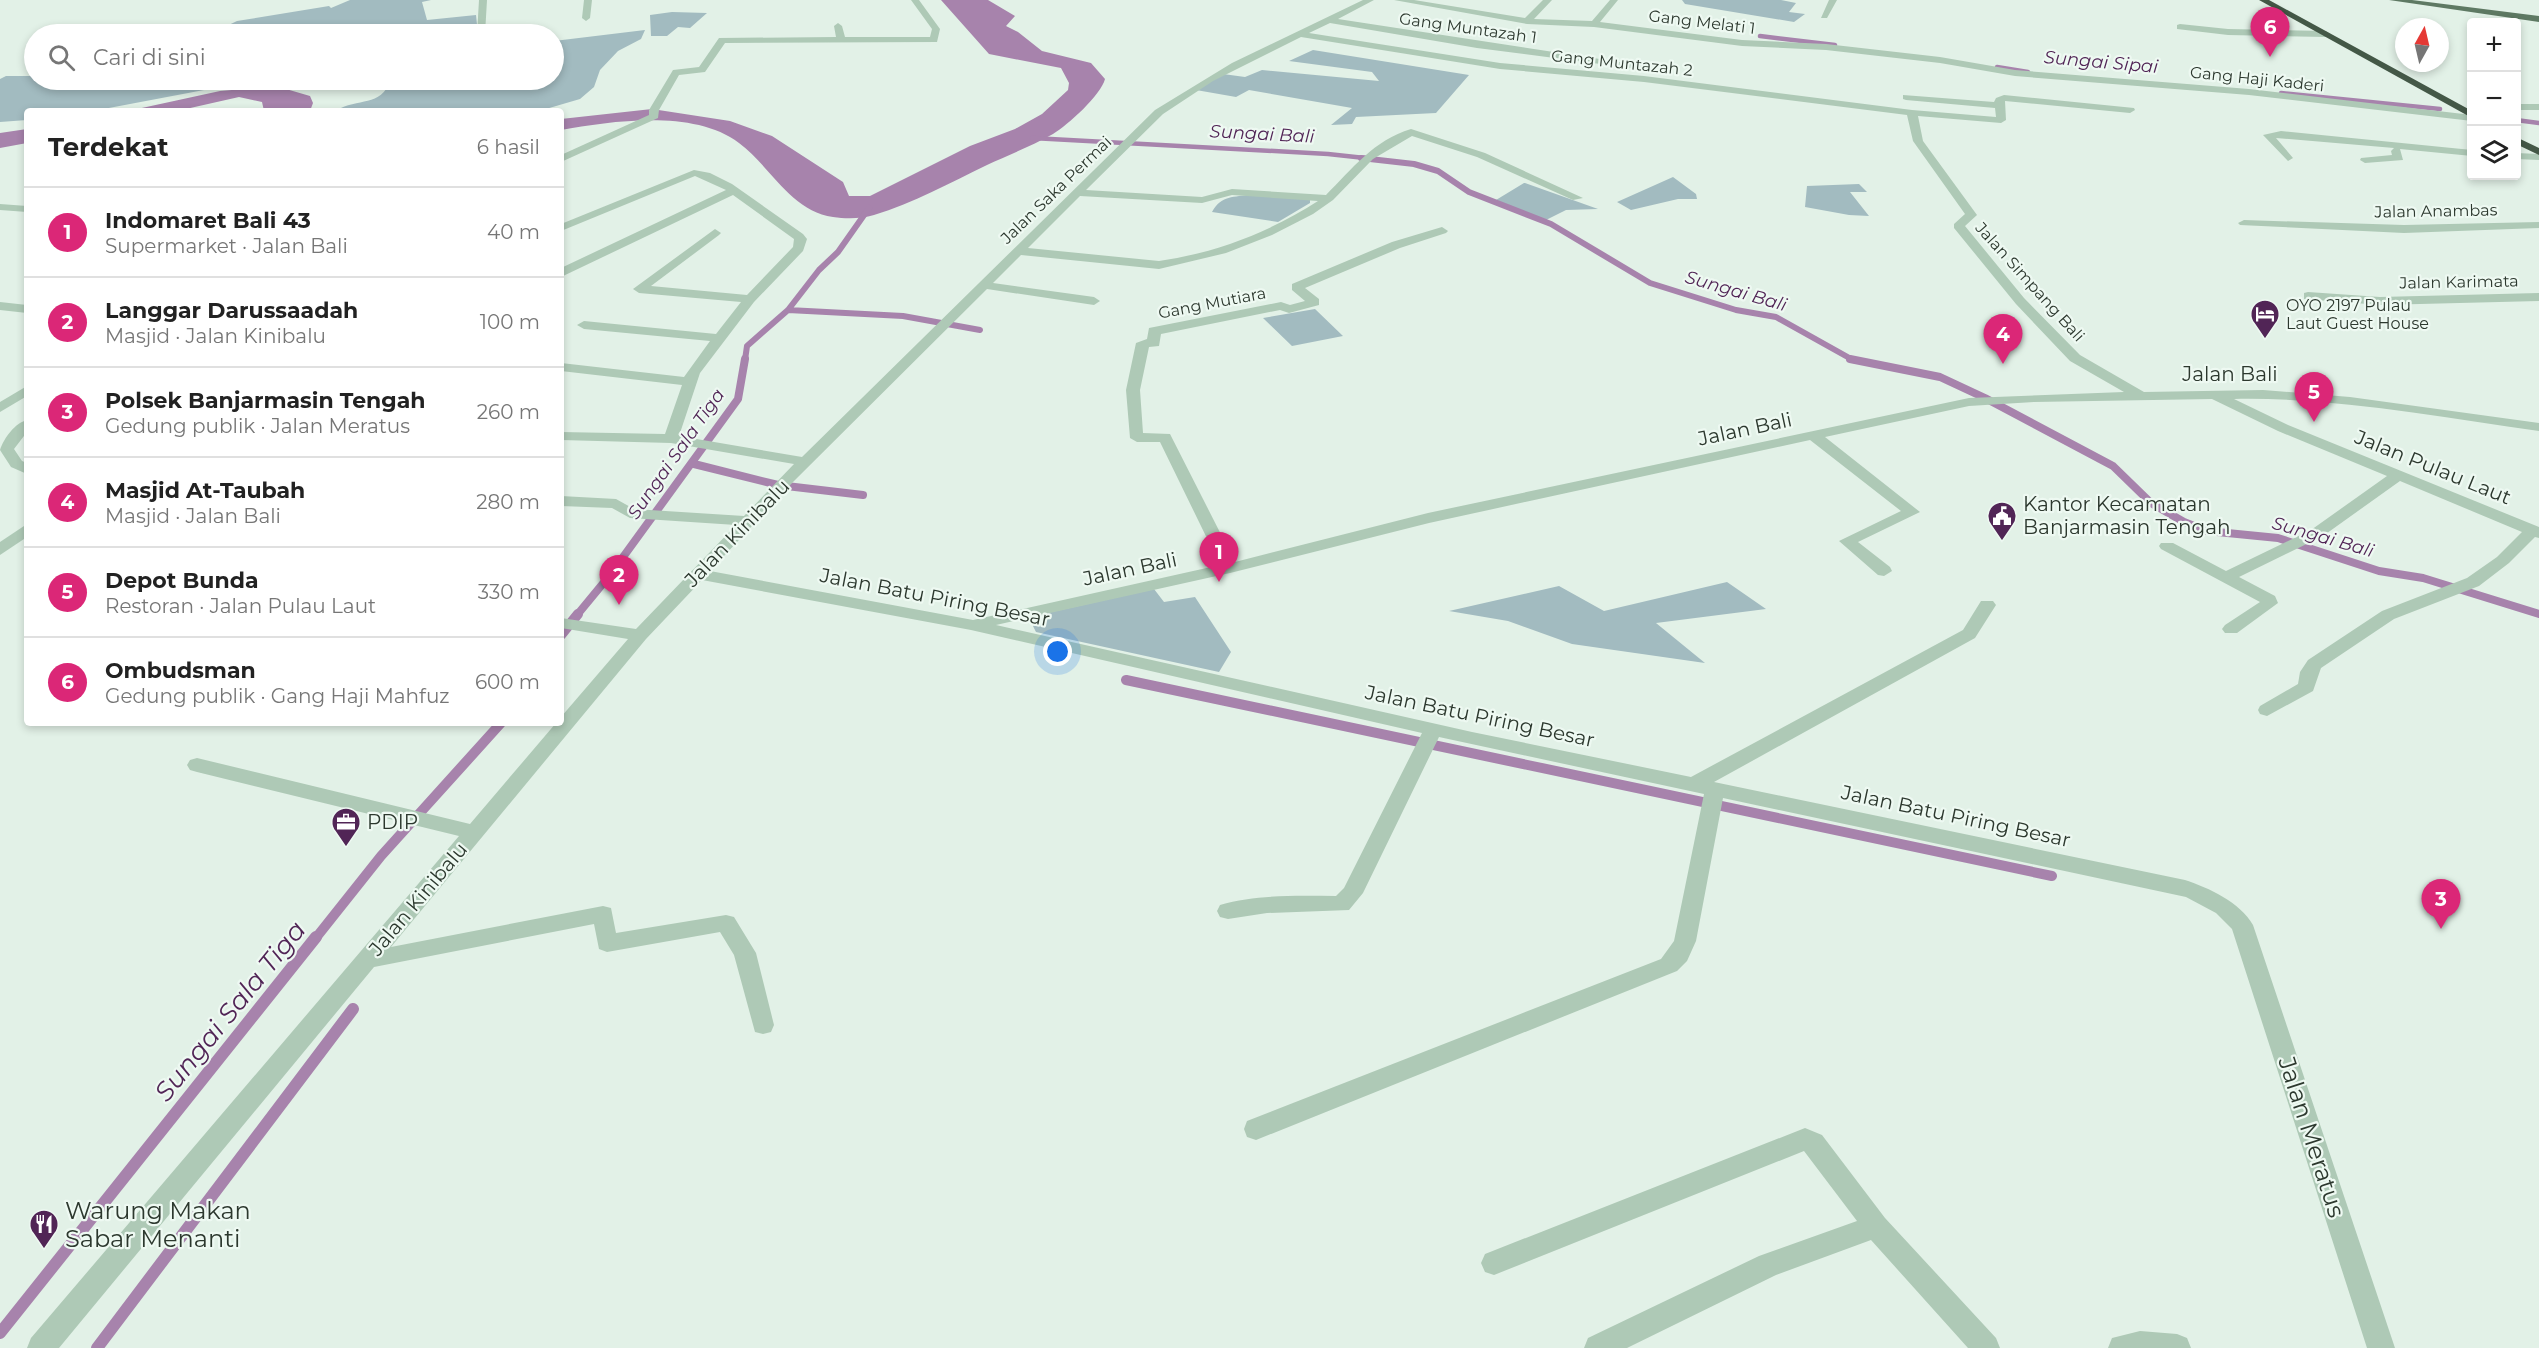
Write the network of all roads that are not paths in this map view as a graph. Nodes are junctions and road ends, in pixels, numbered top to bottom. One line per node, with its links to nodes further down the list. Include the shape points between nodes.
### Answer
1 (483, 0): 17 (street)
2 (588, 0): 13 (street)
3 (915, 0): 23 (street, via 936,29 934,40)
4 (1370, 0): 15 (street, Jalan Saka Permai)
5 (1398, 0): 16 (street, Gang Melati 1)
6 (1548, 0): 16 (street)
7 (1614, 0): 18 (street)
8 (1833, 0): 12 (street)
9 (2263, 0): 22 (highway)
10 (2279, 0): 29 (highway)
11 (2400, 0): 14 (main road)
12 (1824, 16)
13 (586, 18)
14 (2539, 19)
15 (1329, 20): 21 (street, Jalan Saka Permai); 25 (street, Gang Muntazah 1, via 1477,45)
16 (1527, 21): 18 (street, Gang Melati 1)
17 (482, 24)
18 (1594, 24): 24 (street, Gang Melati 1, via 1742,43)
19 (838, 26): 23 (street)
20 (2180, 27): 22 (street)
21 (1301, 34): 27 (street, Gang Muntazah 2, via 1500,66); 50 (street, Jalan Saka Permai, via 1195,85 1159,112)
22 (2326, 34): 28 (highway)
23 (841, 40): 46 (street, via 722,40 702,70 676,72 654,113)
24 (1788, 44): 37 (street, Gang Haji Kaderi, via 1940,60 2015,73)
25 (1656, 68): 26 (street, Gang Muntazah 1); 27 (street)
26 (1668, 70)
27 (1644, 79): 35 (street, Gang Muntazah 2)
28 (2444, 99): 29 (highway); 36 (highway)
29 (2460, 99): 30 (highway)
30 (2467, 102)
31 (2000, 105): 34 (street, via 1999,100 2004,98); 35 (street, Gang Muntazah 2, via 2001,120); 35 (street, via 1907,93)
32 (2521, 107): 33 (street)
33 (2539, 107)
34 (2130, 110)
35 (1908, 112): 75 (street, Jalan Simpang Bali, via 1918,141 1971,215 1958,226 2020,301 2075,358)
36 (2467, 113)
37 (2467, 115)
38 (2521, 132): 40 (highway)
39 (2521, 142): 42 (highway)
40 (2539, 142)
41 (2394, 147): 43 (street); 47 (street, via 2268,135); 48 (street, via 2399,158)
42 (2539, 152)
43 (2467, 153)
44 (2521, 156): 45 (street)
45 (2539, 157)
46 (564, 158)
47 (2288, 158)
48 (2365, 160)
49 (733, 191): 57 (street, via 702,175 689,174); 61 (street); 65 (street, via 801,239 799,248)
50 (1078, 193): 51 (street, via 1202,200 1232,192); 60 (street, Jalan Saka Permai)
51 (1328, 198): 52 (street, via 1374,153 1411,132 1481,154); 60 (street, via 1283,226 1179,263 1159,265)
52 (1577, 198)
53 (0, 207): 54 (street)
54 (24, 209)
55 (2244, 223): 56 (street, Jalan Anambas, via 2404,229)
56 (2539, 225)
57 (564, 227)
58 (1442, 231): 93 (street, Gang Mutiara, via 1396,245 1296,287 1315,302 1154,331 1154,342 1143,343 1133,377 1131,408 1137,438 1165,437)
59 (715, 233): 65 (street, via 639,289)
60 (1017, 252): 62 (street, Jalan Saka Permai)
61 (564, 272)
62 (983, 285): 66 (street); 84 (street, Jalan Saka Permai)
63 (2308, 296): 64 (street, Jalan Karimata, via 2380,301)
64 (2539, 297)
65 (750, 299): 70 (street)
66 (1094, 301)
67 (0, 306): 68 (street)
68 (24, 309)
69 (584, 325): 70 (street)
70 (719, 338): 72 (street)
71 (564, 367): 72 (street)
72 (689, 382): 83 (street)
73 (24, 392): 76 (street)
74 (2213, 394): 75 (street, Jalan Bali); 80 (street, Jalan Bali, via 2314,397); 86 (street, Jalan Pulau Laut, via 2283,428)
75 (2140, 396): 81 (street, Jalan Bali, via 1973,401)
76 (0, 408)
77 (0, 416): 78 (street)
78 (24, 417)
79 (24, 427): 85 (street, via 7,449 16,464)
80 (2539, 427)
81 (1814, 435): 93 (street, Jalan Bali, via 1428,518); 94 (street, via 1912,512 1847,541)
82 (564, 436): 83 (street)
83 (670, 439): 84 (street)
84 (806, 462): 88 (street, Jalan Kinibalu)
85 (24, 468)
86 (2398, 475): 90 (street, Jalan Pulau Laut); 96 (street, via 2317,533)
87 (564, 501): 88 (street, via 616,504 625,512)
88 (747, 521): 95 (street, Jalan Kinibalu)
89 (24, 531): 92 (street)
90 (2535, 532): 102 (street, via 2503,560 2460,587 2388,615 2314,664 2308,672 2307,687)
91 (2167, 546): 96 (street)
92 (0, 550)
93 (1230, 568): 99 (street, Jalan Bali)
94 (1884, 571)
95 (698, 574): 99 (street, Jalan Batu Piring Besar); 101 (street, Jalan Kinibalu)
96 (2226, 577): 100 (street, via 2270,603)
97 (1987, 606): 107 (street, via 1965,638)
98 (564, 623): 101 (street)
99 (971, 625): 105 (street, Jalan Batu Piring Besar)
100 (2231, 629)
101 (640, 635): 103 (street, Jalan Kinibalu)
102 (2267, 710)
103 (564, 725)
104 (563, 726): 109 (street, Jalan Kinibalu)
105 (1430, 735): 107 (street, Jalan Batu Piring Besar); 110 (street, via 1345,901)
106 (197, 765): 109 (street)
107 (1695, 784): 108 (street, Jalan Batu Piring Besar)
108 (1712, 802): 111 (street, Jalan Batu Piring Besar, via 2185,888 2226,909); 114 (street, via 1685,940 1679,955 1668,965)
109 (473, 832): 112 (street, Jalan Kinibalu)
110 (1228, 911)
111 (2242, 925): 122 (street, Jalan Meratus)
112 (367, 960): 113 (street, via 603,914 607,943 726,923 745,953); 117 (street, Jalan Kinibalu)
113 (763, 1025)
114 (1257, 1130)
115 (1876, 1226): 116 (street, via 1813,1143 1800,1139); 118 (street, via 1768,1264); 119 (street)
116 (1494, 1263)
117 (43, 1346)
118 (1598, 1348)
119 (1986, 1348)
120 (2122, 1348): 121 (street)
121 (2177, 1348)
122 (2381, 1348)

